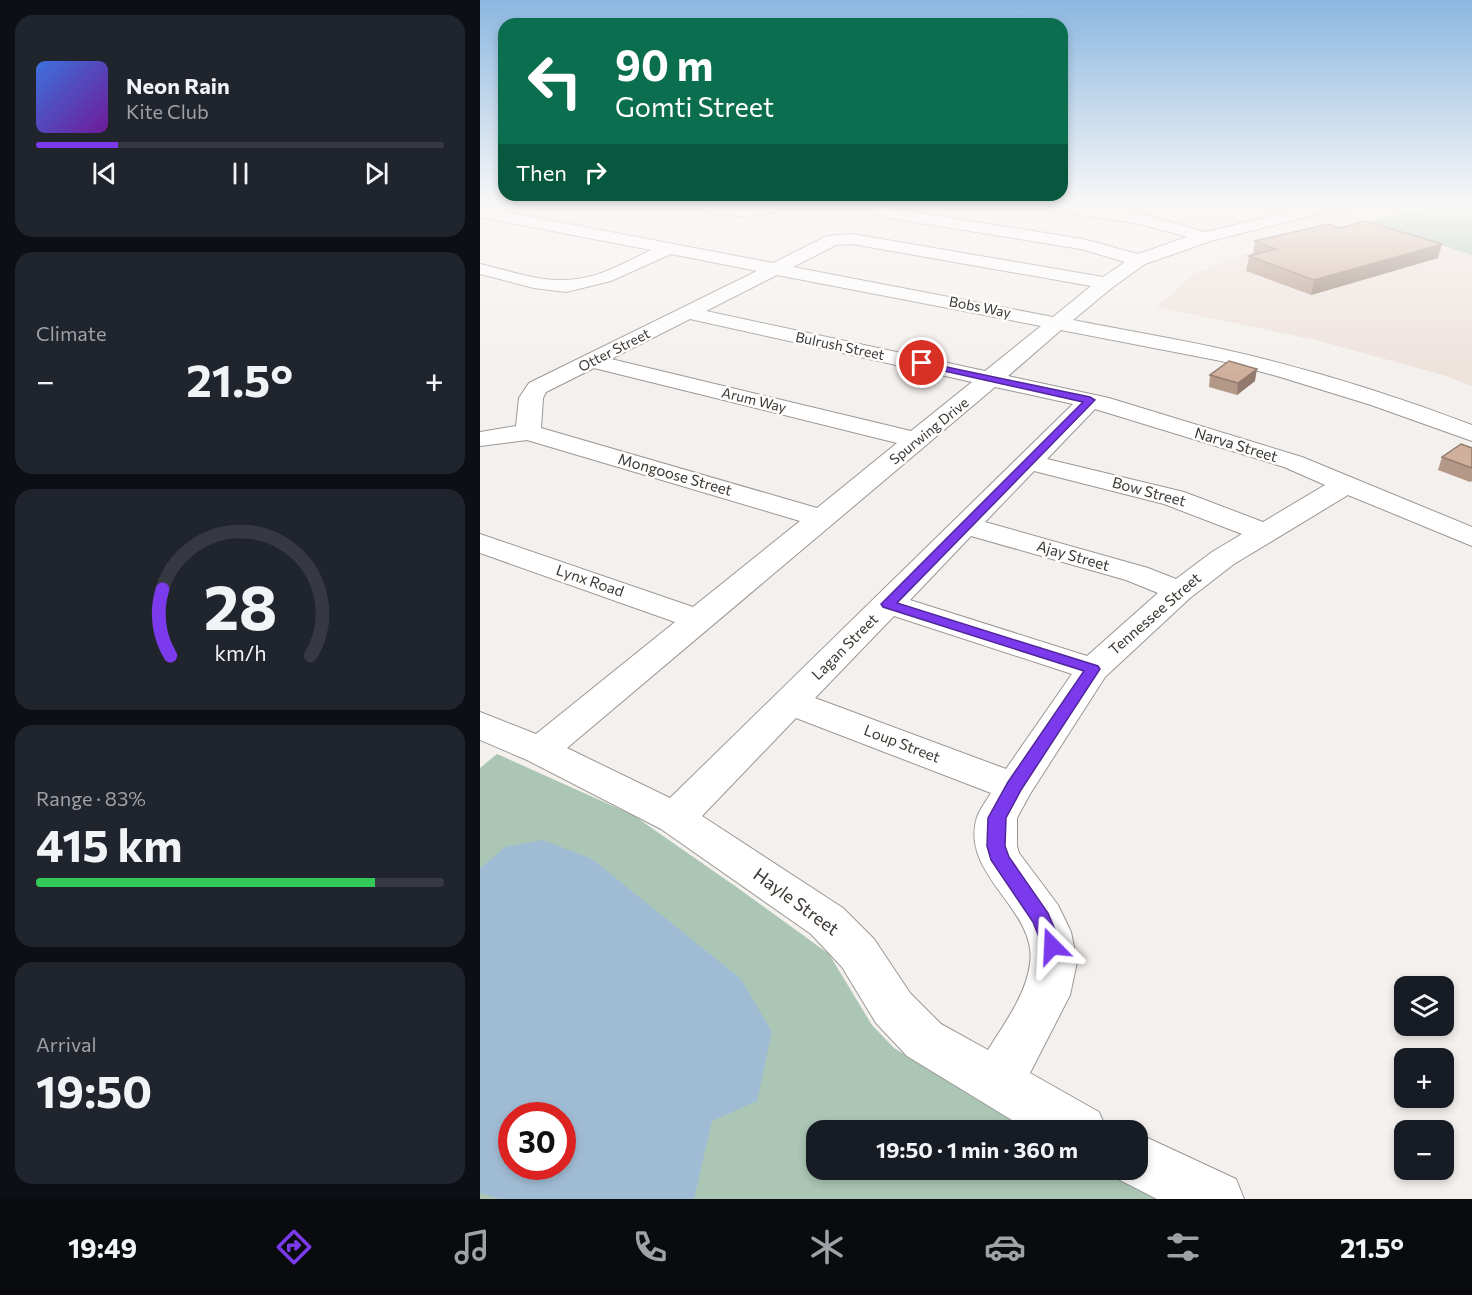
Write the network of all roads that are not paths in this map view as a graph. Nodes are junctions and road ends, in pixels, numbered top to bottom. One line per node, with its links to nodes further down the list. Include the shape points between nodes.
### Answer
1 (639, 261): 6 (street, via 573,286 555,286)
2 (735, 261): 7 (street, Bobs Way)
3 (792, 261): 7 (street, Otter Street)
4 (979, 261): 8 (street, Otter Street)
5 (1138, 261): 8 (street, Spurwing Drive)
6 (480, 269)
7 (776, 269): 9 (street, Otter Street); 10 (street, Bobs Way)
8 (1106, 283): 10 (street, Spurwing Drive)
9 (688, 313): 11 (street, Otter Street); 12 (street, Bulrush Street)
10 (1060, 323): 12 (street, Spurwing Drive); 14 (street, Bobs Way, via 1262,365)
11 (592, 361): 15 (street, Otter Street, via 534,391); 17 (street, Arum Way)
12 (992, 379): 13 (street, Narva Street); 17 (street, Spurwing Drive)
13 (1090, 400): 18 (street, Lagan Street); 19 (street, Narva Street, via 1293,462)
14 (1470, 431)
15 (528, 432): 16 (street); 20 (street, Mongoose Street)
16 (480, 439)
17 (917, 440): 20 (street, Spurwing Drive)
18 (1029, 462): 21 (street, Lagan Street); 22 (street, Bow Street, via 1174,498)
19 (1346, 484): 22 (street, Tennessee Street); 23 (street, Narva Street)
20 (822, 518): 27 (street, Spurwing Drive)
21 (966, 526): 25 (street, Ajay Street, via 1137,574); 26 (street, Lagan Street)
22 (1265, 533): 25 (street, Tennessee Street)
23 (1472, 537)
24 (480, 543): 27 (street, Lynx Road)
25 (1179, 591): 28 (street, Tennessee Street)
26 (888, 604): 28 (street); 29 (street, Lagan Street)
27 (699, 620): 31 (street, Spurwing Drive)
28 (1093, 669): 32 (street, Tennessee Street)
29 (790, 702): 32 (street, Loup Street); 33 (street, Lagan Street)
30 (480, 725): 31 (street, Hayle Street)
31 (540, 751): 33 (street, Hayle Street)
32 (1014, 787): 34 (street, Tennessee Street, via 997,818 996,846 1000,860 1042,918 1054,962 1046,995)
33 (675, 818): 34 (street, Hayle Street, via 827,921 858,953 893,1008 924,1040)
34 (997, 1084): 35 (street, Hayle Street)
35 (1061, 1120)
36 (1148, 1165): 37 (street)
37 (1216, 1199)

